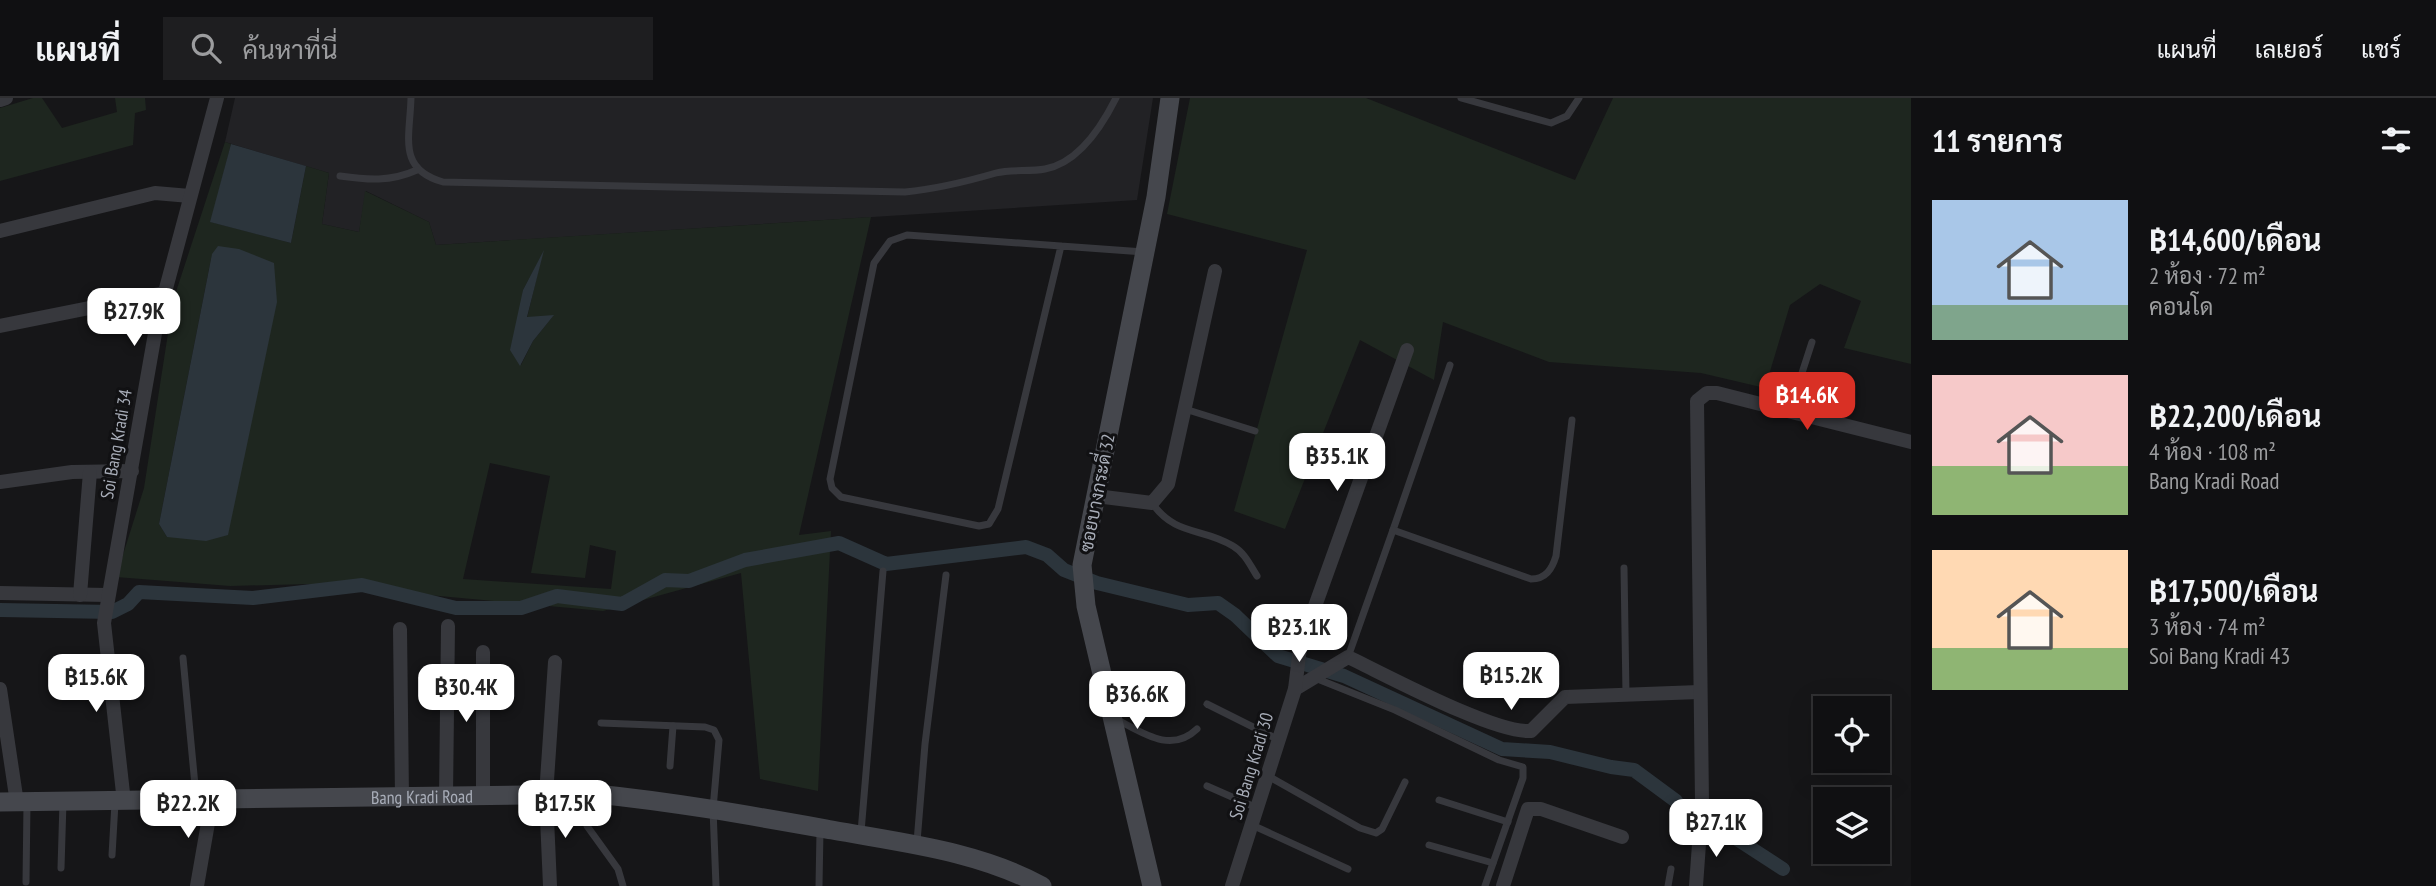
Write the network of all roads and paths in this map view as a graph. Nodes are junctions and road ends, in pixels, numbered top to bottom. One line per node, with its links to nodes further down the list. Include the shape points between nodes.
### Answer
1 (6, 98): 8 (street)
2 (217, 98): 11 (street, Soi Bang Kradi 34)
3 (411, 98): 9 (lane, via 410,157)
4 (1116, 98): 9 (lane, via 1102,124 1060,165 998,172 915,191 464,184 428,177)
5 (1170, 98): 14 (street, ซอยบางกระดี่ 32)
6 (1461, 98): 7 (lane, via 1551,123 1567,116)
7 (1579, 98)
8 (0, 100)
9 (417, 170): 10 (lane, via 398,179 376,181)
10 (340, 176)
11 (190, 197): 12 (street, via 169,192 138,196); 16 (street, Soi Bang Kradi 34)
12 (0, 231)
13 (1061, 246): 13 (lane, via 907,235 890,241 880,251 830,479 841,497 979,526 989,524 998,509); 14 (lane)
14 (1144, 252): 29 (street, ซอยบางกระดี่ 32)
15 (1215, 271): 21 (street)
16 (163, 293): 17 (street); 26 (street, Soi Bang Kradi 34)
17 (0, 326)
18 (1812, 342): 22 (lane)
19 (1407, 350): 47 (street, Soi Bang Kradi 30, via 1299,652)
20 (1450, 365): 31 (lane)
21 (1185, 409): 24 (lane); 30 (street, via 1168,484)
22 (1790, 410): 25 (street); 48 (street, via 1717,393 1707,393 1697,401)
23 (1572, 420): 31 (lane, via 1556,556 1540,579 1506,572)
24 (1255, 431)
25 (1911, 442)
26 (132, 471): 27 (street); 38 (street, Soi Bang Kradi 34)
27 (90, 472): 28 (street); 37 (street)
28 (0, 482)
29 (1096, 496): 30 (street); 51 (street, ซอยบางกระดี่ 32, via 1082,574)
30 (1152, 503): 35 (lane, via 1176,526 1231,544)
31 (1393, 530): 44 (lane)
32 (1624, 568): 49 (lane)
33 (883, 571): 75 (lane)
34 (946, 575): 77 (lane)
35 (1257, 576)
36 (0, 593): 37 (street)
37 (80, 594): 38 (street)
38 (105, 609): 69 (street, Soi Bang Kradi 34)
39 (448, 626): 64 (street)
40 (400, 629): 63 (street)
41 (483, 652): 62 (street)
42 (183, 658): 65 (lane)
43 (555, 662): 61 (street)
44 (1335, 663): 45 (street); 49 (street, via 1520,732 1531,731 1565,697)
45 (1311, 677): 47 (street); 72 (lane, via 1523,767)
46 (0, 689): 67 (street)
47 (1295, 689): 55 (street, Soi Bang Kradi 30)
48 (1699, 692): 49 (street); 96 (street, via 1702,802)
49 (1626, 695)
50 (1207, 704): 55 (lane)
51 (1113, 718): 54 (lane, via 1169,743); 91 (street, ซอยบางกระดี่ 32)
52 (601, 723): 53 (lane)
53 (673, 726): 56 (lane); 70 (lane, via 714,730 719,740)
54 (1197, 729)
55 (1279, 740): 57 (street, Soi Bang Kradi 30)
56 (670, 766)
57 (1268, 776): 58 (lane, via 1376,833 1382,830); 71 (street, Soi Bang Kradi 30)
58 (1405, 782)
59 (1207, 786): 71 (lane)
60 (584, 794): 61 (street, Bang Kradi Road); 70 (street, Bang Kradi Road); 88 (lane, via 586,826 618,869)
61 (546, 795): 62 (street, Bang Kradi Road); 87 (street)
62 (484, 796): 64 (street, Bang Kradi Road)
63 (402, 797): 64 (street, Bang Kradi Road); 65 (street, Bang Kradi Road)
64 (446, 797)
65 (204, 800): 69 (street, Bang Kradi Road); 86 (street)
66 (1440, 800): 72 (lane)
67 (15, 802): 68 (street, Bang Kradi Road); 84 (lane)
68 (63, 802): 69 (street, Bang Kradi Road); 81 (lane)
69 (120, 802): 79 (lane)
70 (713, 809): 74 (street, Bang Kradi Road); 89 (lane)
71 (1258, 809): 73 (street, Soi Bang Kradi 30)
72 (1508, 822): 80 (lane)
73 (1252, 825): 82 (lane); 92 (street, Soi Bang Kradi 30)
74 (820, 828): 75 (street, Bang Kradi Road); 90 (lane)
75 (861, 835): 77 (street, Bang Kradi Road)
76 (1622, 837): 94 (street, via 1541,809 1528,809)
77 (917, 845): 85 (street, Bang Kradi Road, via 995,864)
78 (1429, 845): 80 (lane)
79 (112, 855)
80 (1493, 863): 93 (lane)
81 (61, 868)
82 (1348, 869)
83 (1671, 869): 95 (lane)
84 (26, 882)
85 (1031, 883)
86 (197, 886)
87 (550, 886)
88 (623, 886)
89 (717, 886)
90 (819, 886)
91 (1152, 886)
92 (1232, 886)
93 (1485, 886)
94 (1503, 886)
95 (1668, 886)
96 (1696, 886)

